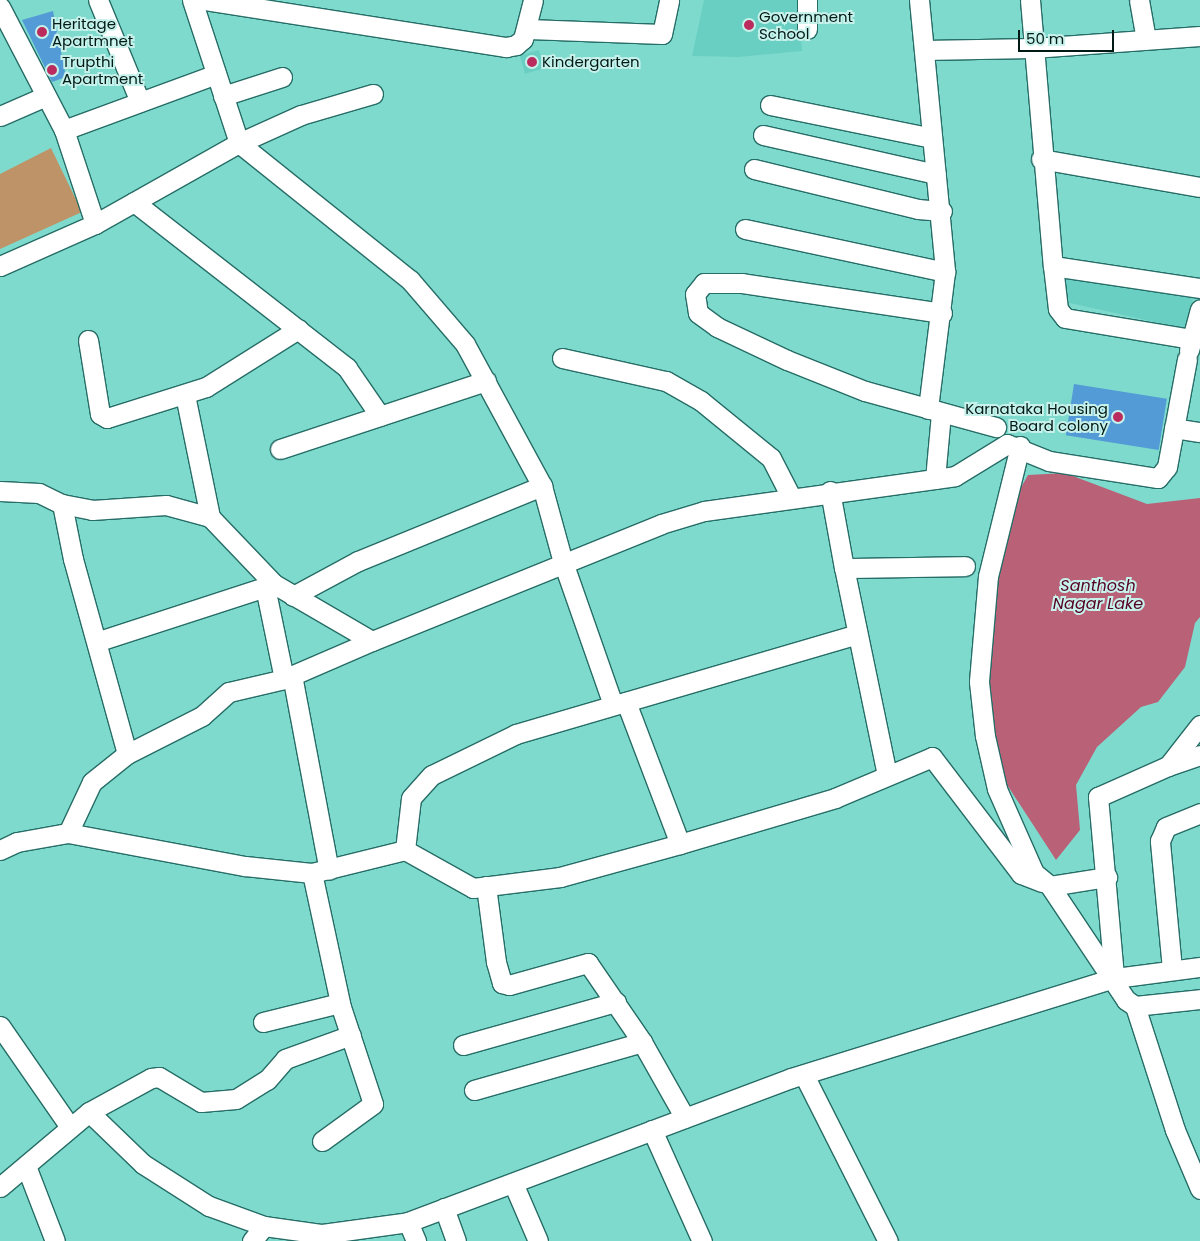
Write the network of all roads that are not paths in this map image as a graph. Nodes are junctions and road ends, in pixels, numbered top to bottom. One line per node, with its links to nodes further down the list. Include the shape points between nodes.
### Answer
1 (98, 0): 24 (street)
2 (192, 0): 14 (street)
3 (205, 0): 13 (street, via 506,47 516,45)
4 (533, 0): 13 (street)
5 (669, 0): 13 (street, via 662,34)
6 (806, 0): 12 (street)
7 (919, 0): 18 (street)
8 (1030, 0): 17 (street)
9 (1139, 0): 16 (street)
10 (0, 7): 11 (street)
11 (5, 28): 23 (street)
12 (807, 28)
13 (528, 29)
14 (202, 31): 19 (street); 22 (street, via 211,32)
15 (1200, 36): 16 (street)
16 (1146, 39): 17 (street)
17 (1034, 48): 18 (street); 31 (street)
18 (924, 50): 29 (street)
19 (216, 74): 22 (street); 24 (street)
20 (282, 78): 22 (street)
21 (373, 94): 30 (street, via 301,115)
22 (226, 95): 30 (street)
23 (46, 96): 26 (street); 27 (street)
24 (140, 102): 27 (street)
25 (770, 106): 29 (street)
26 (0, 116)
27 (64, 130): 37 (street)
28 (763, 136): 33 (street)
29 (932, 138): 33 (street)
30 (239, 143): 35 (street); 50 (street, via 410,280 453,326)
31 (1041, 159): 34 (street); 40 (street)
32 (754, 169): 36 (street, via 918,209)
33 (936, 174): 36 (street)
34 (1200, 187)
35 (134, 202): 37 (street); 45 (street)
36 (942, 211): 41 (street)
37 (95, 224): 39 (street)
38 (745, 229): 41 (street)
39 (0, 266)
40 (1053, 266): 42 (street); 46 (street, via 1058,309 1065,318)
41 (945, 272): 44 (street)
42 (1200, 288)
43 (1200, 309): 46 (street)
44 (942, 313): 52 (street); 52 (street, via 742,284 704,283 695,294 698,313 717,327 865,391)
45 (298, 329): 51 (street, via 206,387); 53 (street, via 359,381)
46 (1192, 339): 49 (street)
47 (88, 340): 51 (street, via 103,417)
48 (562, 358): 63 (street, via 666,381 701,401 772,458)
49 (1194, 359): 55 (street)
50 (486, 381): 53 (street); 60 (street)
51 (185, 395): 65 (street)
52 (934, 411): 54 (street); 59 (street)
53 (380, 416): 58 (street)
54 (996, 427)
55 (1174, 428): 56 (street); 57 (street, via 1167,467 1158,478 1049,461)
56 (1200, 432)
57 (1020, 446): 59 (street, via 1007,444 964,474); 88 (street, via 988,576 979,682 984,736 997,789 1013,832)
58 (280, 449)
59 (935, 480): 62 (street)
60 (542, 486): 66 (street); 70 (street, via 358,561)
61 (0, 491): 64 (street, via 39,492)
62 (830, 491): 63 (street); 68 (street)
63 (791, 497): 66 (street, via 704,511)
64 (62, 504): 65 (street, via 108,512 166,505); 72 (street, via 73,559)
65 (210, 517): 69 (street)
66 (563, 562): 73 (street); 75 (street)
67 (965, 566): 68 (street)
68 (844, 568): 71 (street)
69 (270, 586): 70 (street); 72 (street); 74 (street)
70 (293, 596): 73 (street)
71 (857, 634): 75 (street); 80 (street)
72 (98, 641): 77 (street)
73 (372, 641): 74 (street)
74 (288, 677): 77 (street, via 230,692 202,716); 86 (street)
75 (620, 704): 83 (street); 85 (street, via 516,734 432,776 411,798)
76 (1200, 725): 79 (street)
77 (127, 754): 82 (street, via 92,782)
78 (1200, 755): 79 (street)
79 (1168, 766): 87 (street, via 1098,797)
80 (887, 775): 83 (street, via 834,798); 88 (street, via 932,757 1021,874)
81 (1200, 814): 91 (street, via 1166,826 1160,842)
82 (68, 833): 84 (street, via 17,842); 86 (street, via 245,866)
83 (680, 844): 89 (street, via 560,878)
84 (0, 850)
85 (405, 850): 86 (street); 89 (street, via 473,888)
86 (320, 872): 95 (street)
87 (1107, 877): 88 (street); 92 (street)
88 (1046, 884): 92 (street)
89 (486, 886): 94 (street, via 496,962 502,983 510,985 586,962)
90 (1200, 967): 91 (street)
91 (1172, 969): 92 (street)
92 (1114, 978): 96 (street, via 1126,1000); 102 (street)
93 (1200, 1000): 96 (street)
94 (616, 1002): 100 (street); 101 (street)
95 (340, 1003): 97 (street); 99 (street)
96 (1135, 1006): 112 (street, via 1169,1112)
97 (263, 1022)
98 (0, 1026): 106 (street)
99 (351, 1035): 104 (street, via 285,1059 267,1080 236,1099 201,1102 159,1077); 108 (street, via 372,1107)
100 (642, 1042): 103 (street); 105 (street)
101 (463, 1045)
102 (804, 1075): 105 (street); 123 (street)
103 (474, 1090)
104 (89, 1112): 106 (street); 115 (street, via 143,1164 209,1206)
105 (685, 1118): 107 (street)
106 (70, 1127): 109 (street)
107 (652, 1130): 110 (street); 122 (street)
108 (322, 1141)
109 (26, 1166): 111 (street); 117 (street)
110 (513, 1182): 113 (street); 121 (street)
111 (0, 1187)
112 (1200, 1189)
113 (444, 1208): 114 (street); 120 (street)
114 (408, 1222): 116 (street); 119 (street)
115 (264, 1226): 116 (street); 118 (street)
116 (323, 1238)
117 (55, 1241)
118 (252, 1241)
119 (416, 1241)
120 (456, 1241)
121 (538, 1241)
122 (702, 1241)
123 (888, 1241)

